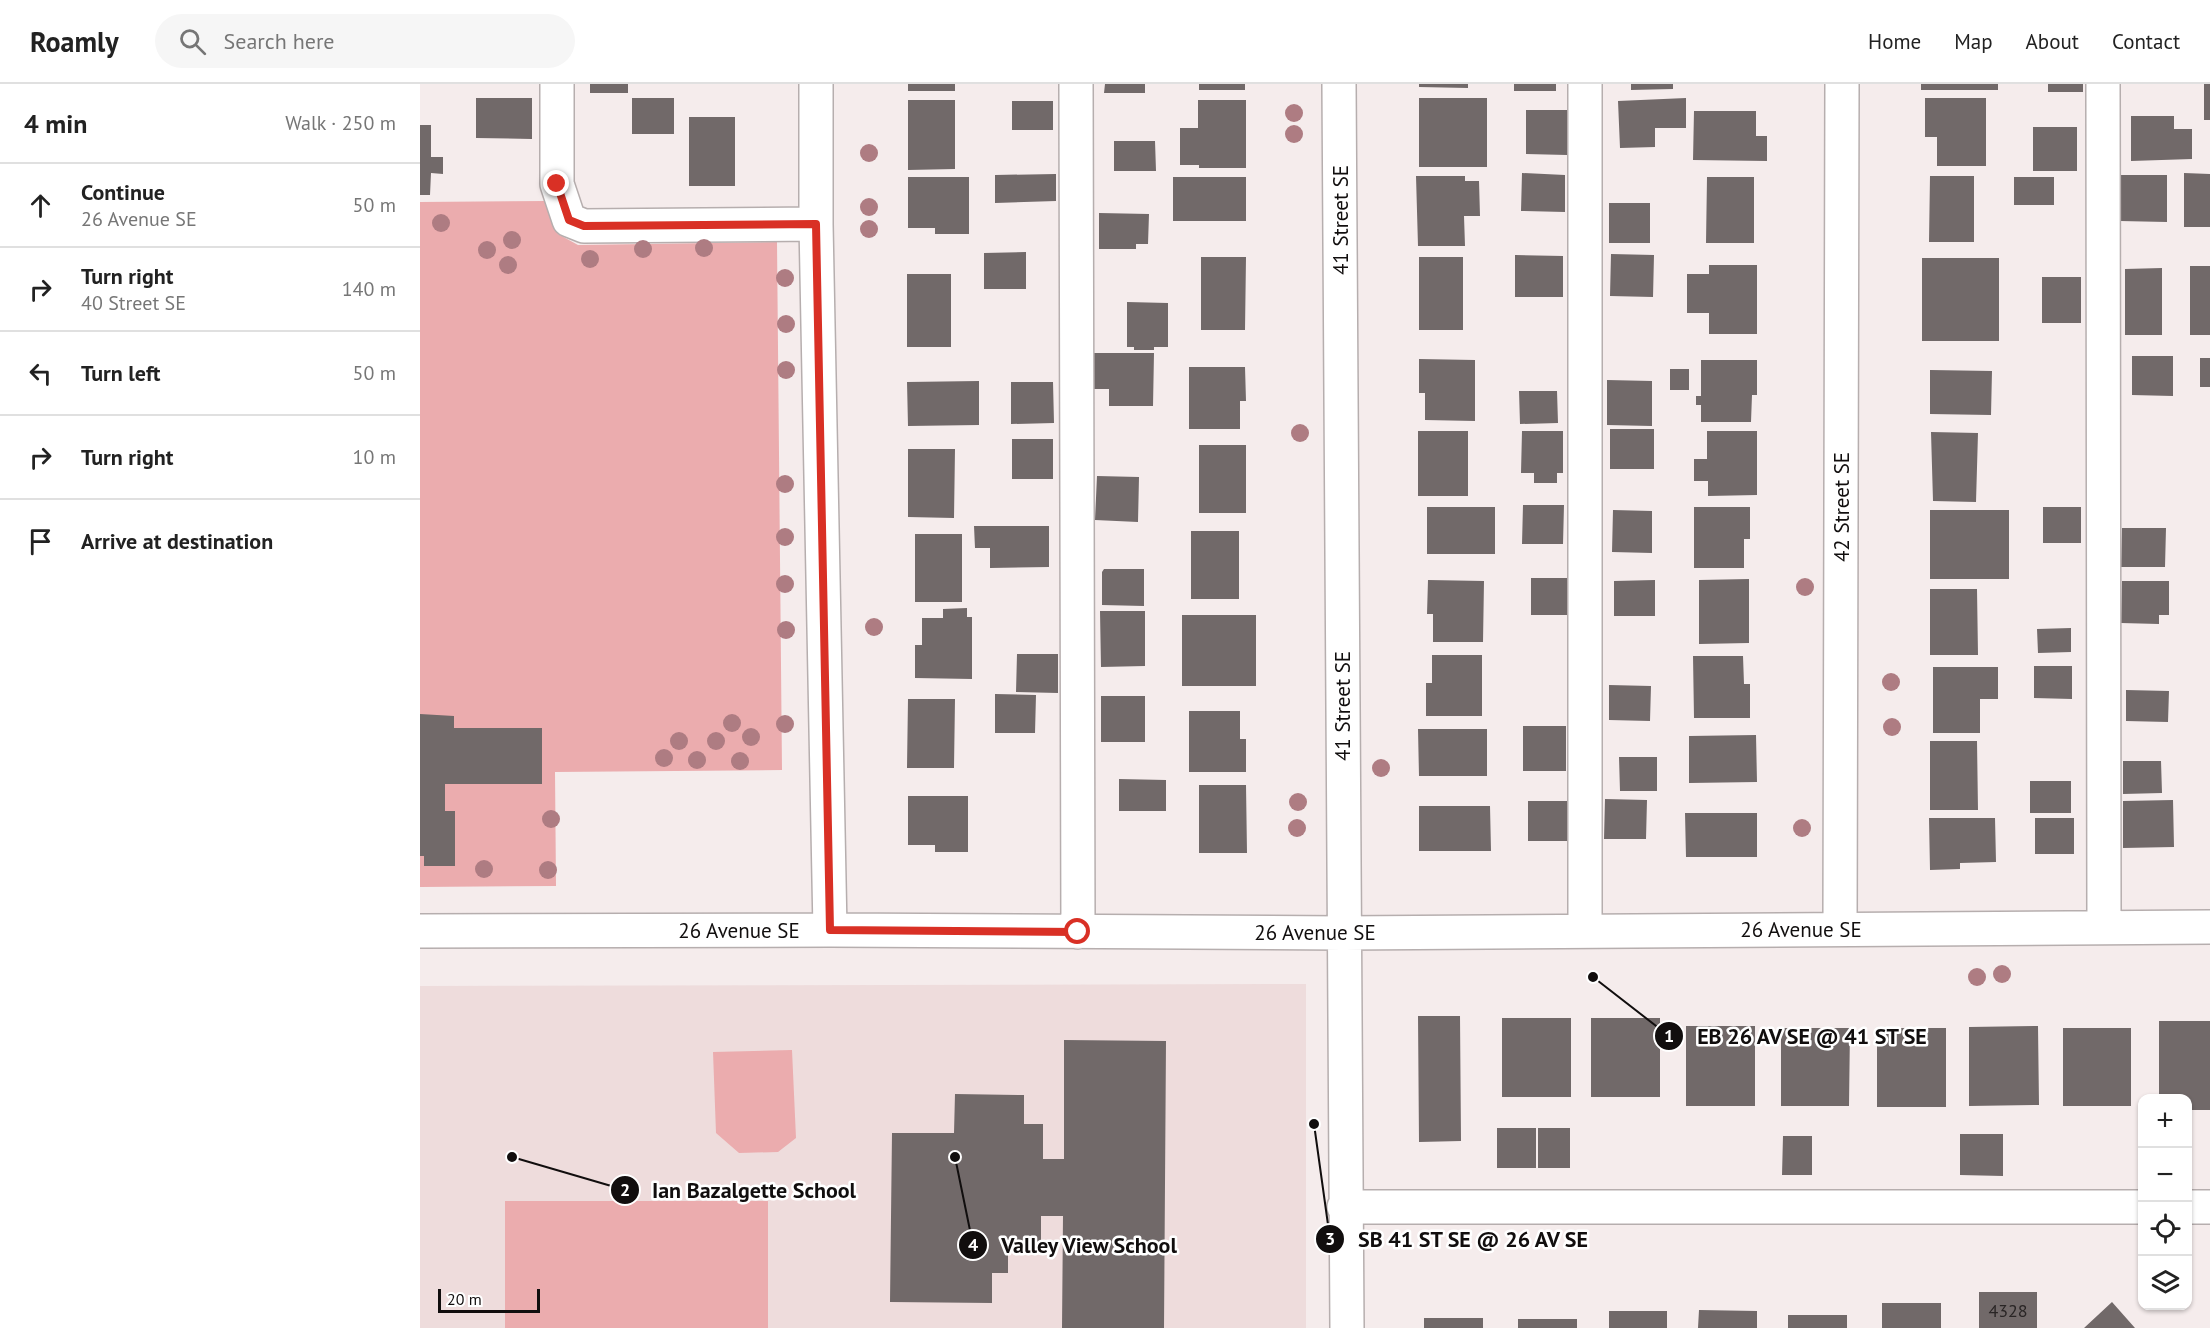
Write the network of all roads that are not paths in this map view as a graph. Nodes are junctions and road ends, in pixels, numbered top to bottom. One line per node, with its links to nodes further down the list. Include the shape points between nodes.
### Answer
1 (557, 84): 8 (street, via 557,184 569,220 584,226)
2 (816, 84): 8 (street)
3 (1076, 84): 15 (street)
4 (1339, 84): 16 (street, 41 Street SE)
5 (1585, 84): 14 (street)
6 (1842, 84): 11 (street, 42 Street SE)
7 (2103, 84): 9 (street)
8 (816, 224): 12 (street)
9 (2104, 927): 10 (street, 26 Avenue SE); 11 (street, 26 Avenue SE)
10 (2210, 927)
11 (1840, 929): 14 (street, 26 Avenue SE)
12 (830, 930): 13 (street, 26 Avenue SE); 15 (street, 26 Avenue SE)
13 (420, 931)
14 (1585, 931): 16 (street, 26 Avenue SE)
15 (1078, 932): 16 (street, 26 Avenue SE)
16 (1343, 933): 17 (street, 41 Street SE)
17 (1344, 1207): 18 (street); 21 (street, 41 Street SE)
18 (2138, 1207)
19 (2192, 1207): 20 (street)
20 (2210, 1207)
21 (1347, 1328)

